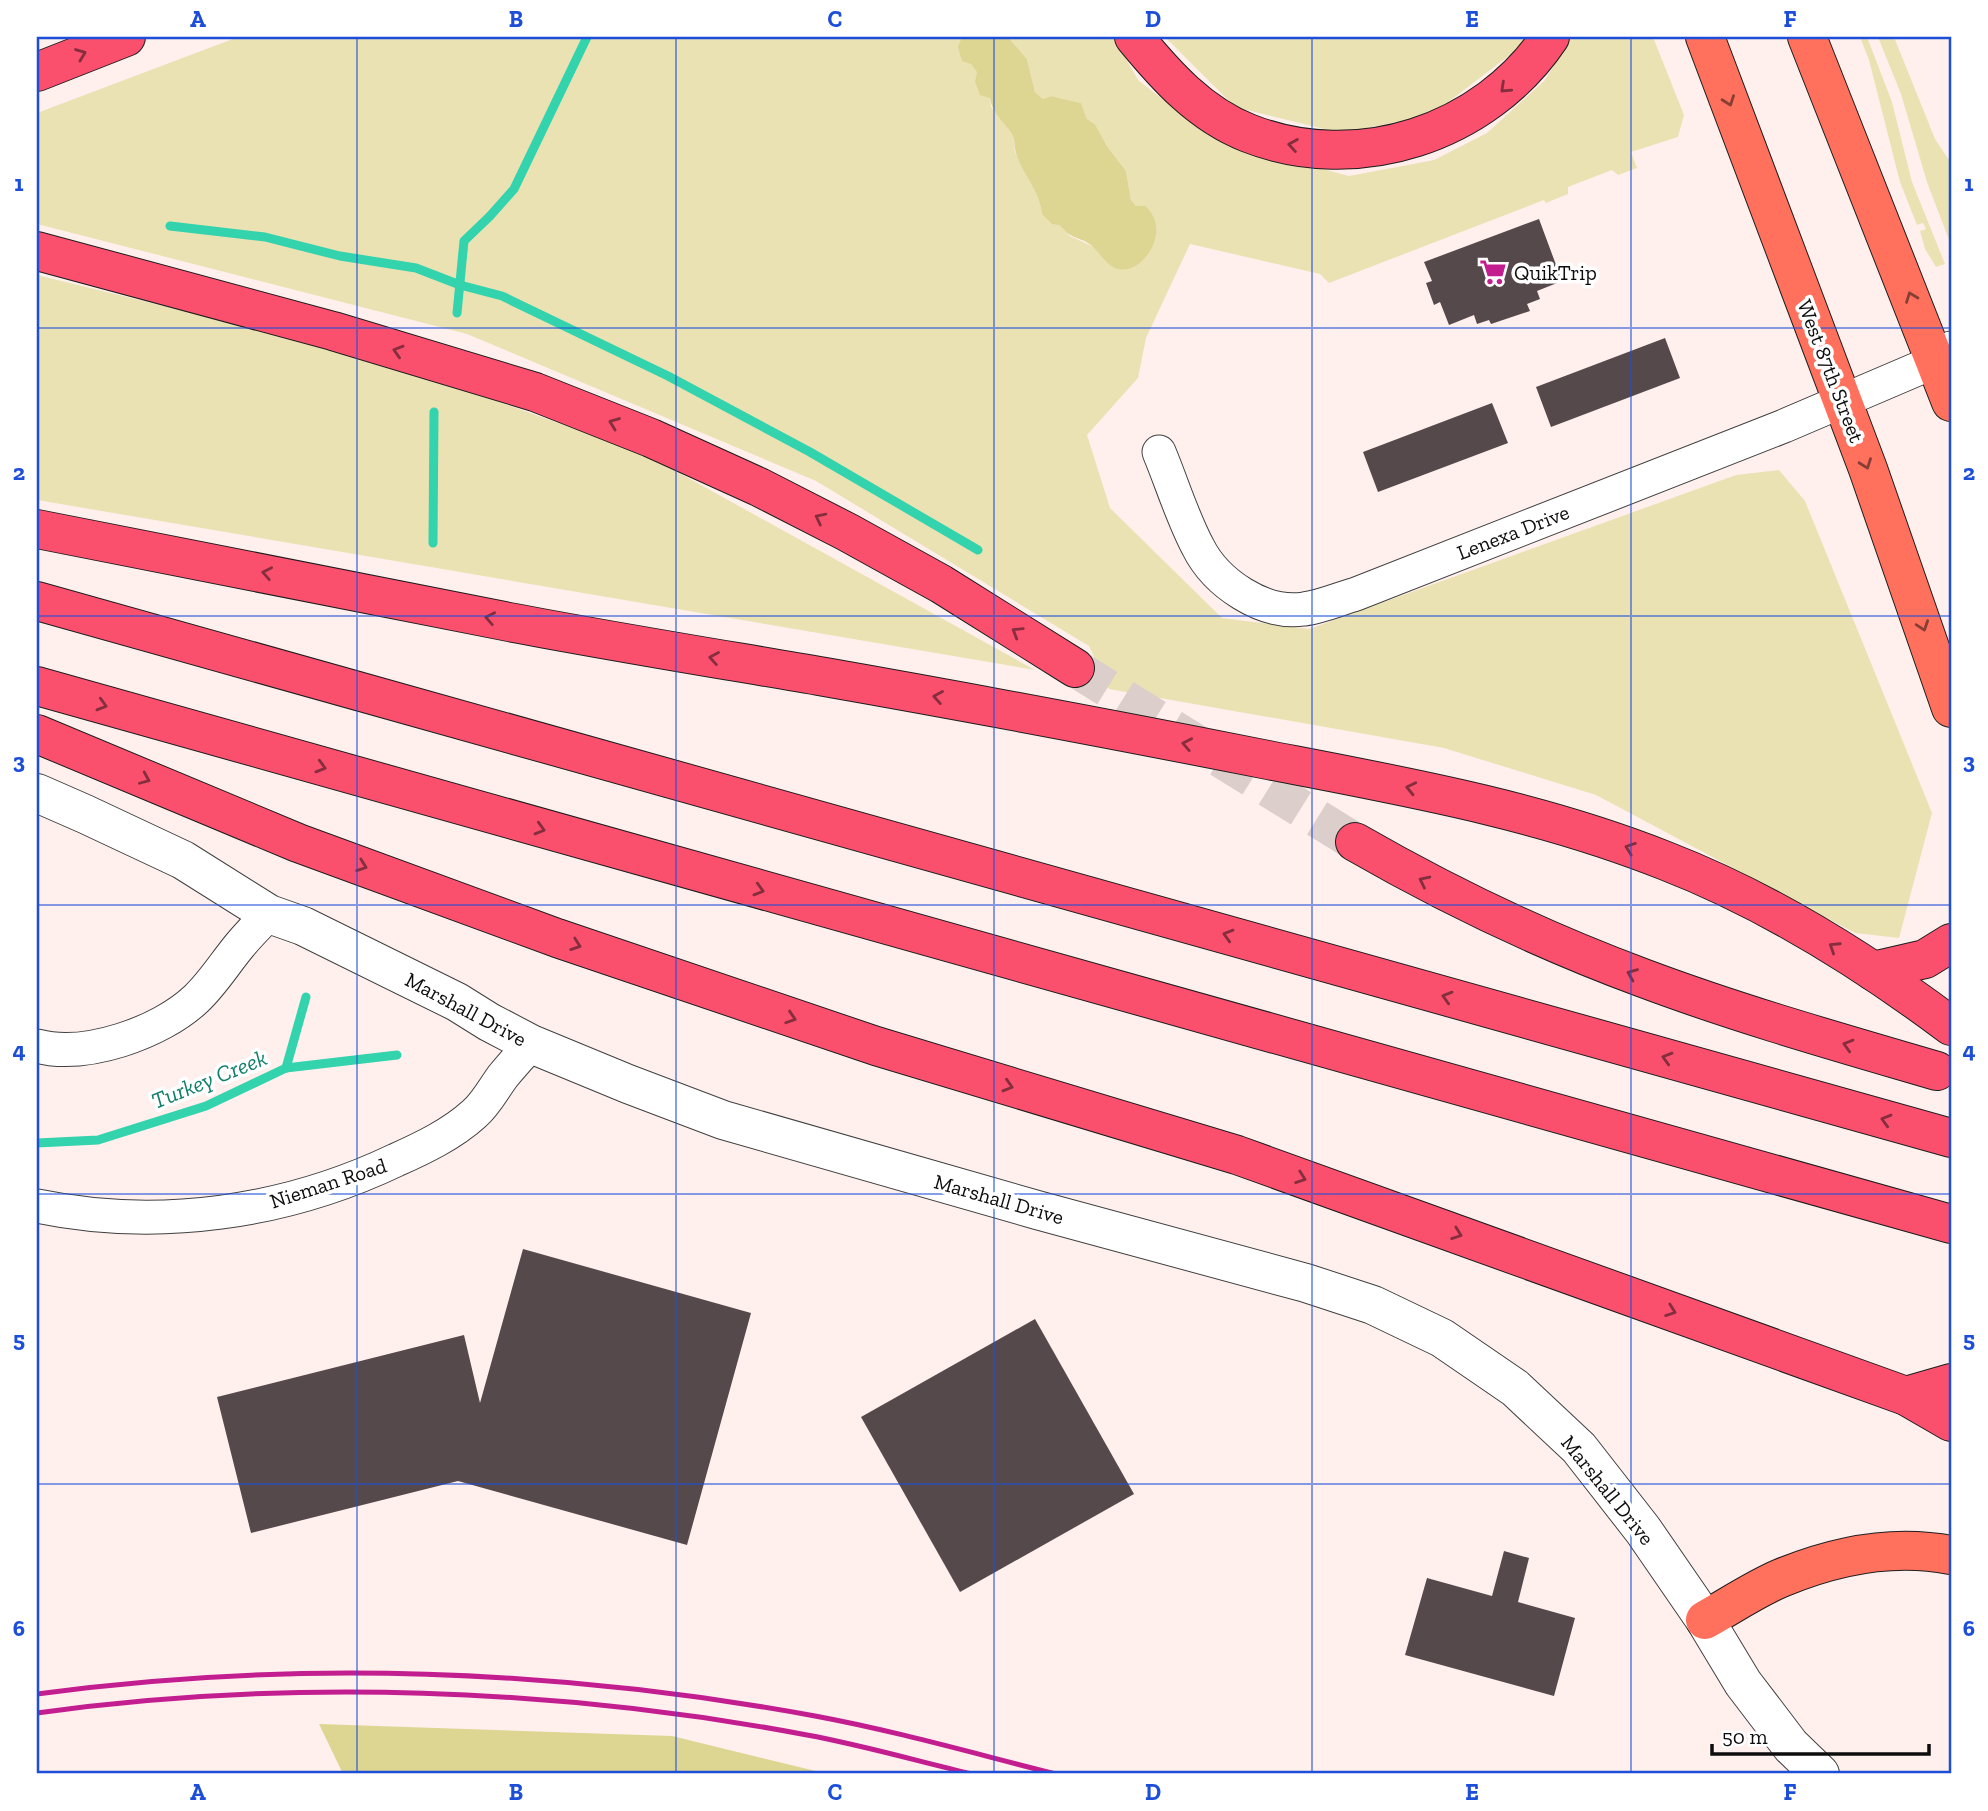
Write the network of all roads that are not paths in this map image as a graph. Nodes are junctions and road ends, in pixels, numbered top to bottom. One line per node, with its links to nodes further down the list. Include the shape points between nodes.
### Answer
1 (126, 37): 6 (highway, one-way to 1)
2 (1134, 37): 3 (highway, one-way to 2, via 1502,91 1462,117 1397,144 1360,150 1322,150 1246,132 1183,92)
3 (1550, 37)
4 (1706, 37): 9 (main road, West 87th Street, one-way to 9)
5 (1807, 37): 8 (main road, one-way to 5)
6 (37, 72)
7 (37, 251): 14 (highway, one-way to 7, via 847,532 651,438 509,384)
8 (1946, 358): 9 (street, Lenexa Drive); 10 (main road)
9 (1842, 401): 11 (street, Lenexa Drive, via 1356,594 1304,610 1274,608 1250,599 1225,581 1199,549); 16 (main road, West 87th Street, one-way to 16)
10 (1951, 402)
11 (1159, 452)
12 (37, 530): 22 (highway, one-way to 12, via 1737,892 1668,861 1513,811 1005,709 510,622)
13 (37, 601): 27 (highway, one-way to 13)
14 (1075, 668)
15 (37, 686): 29 (highway, one-way to 29)
16 (1951, 708)
17 (37, 734): 31 (highway, one-way to 31, via 298,843 557,938 876,1046 1237,1155)
18 (37, 793): 20 (street, Marshall Drive, via 183,860)
19 (1355, 842): 26 (highway, one-way to 19, via 1642,978 1418,878)
20 (269, 914): 24 (street, Marshall Drive, via 303,926 457,1002); 25 (street, via 195,1000 157,1026 118,1041 78,1048)
21 (1951, 943): 22 (highway, via 1925,958)
22 (1872, 971): 23 (highway)
23 (1951, 1026)
24 (531, 1044): 28 (street, Nieman Road, via 475,1113 428,1145 368,1174 287,1201 199,1216 124,1218); 34 (street, Marshall Drive, via 723,1120 1306,1283 1373,1305 1442,1338 1515,1388 1579,1448)
25 (37, 1046)
26 (1937, 1071)
27 (1951, 1138)
28 (37, 1206)
29 (1951, 1224)
30 (1951, 1383): 31 (highway)
31 (1906, 1396): 32 (highway)
32 (1951, 1422)
33 (1951, 1555): 34 (main road, via 1902,1551 1819,1563 1779,1579)
34 (1705, 1620): 35 (street, Marshall Drive, via 1743,1683 1791,1746)
35 (1821, 1774)

